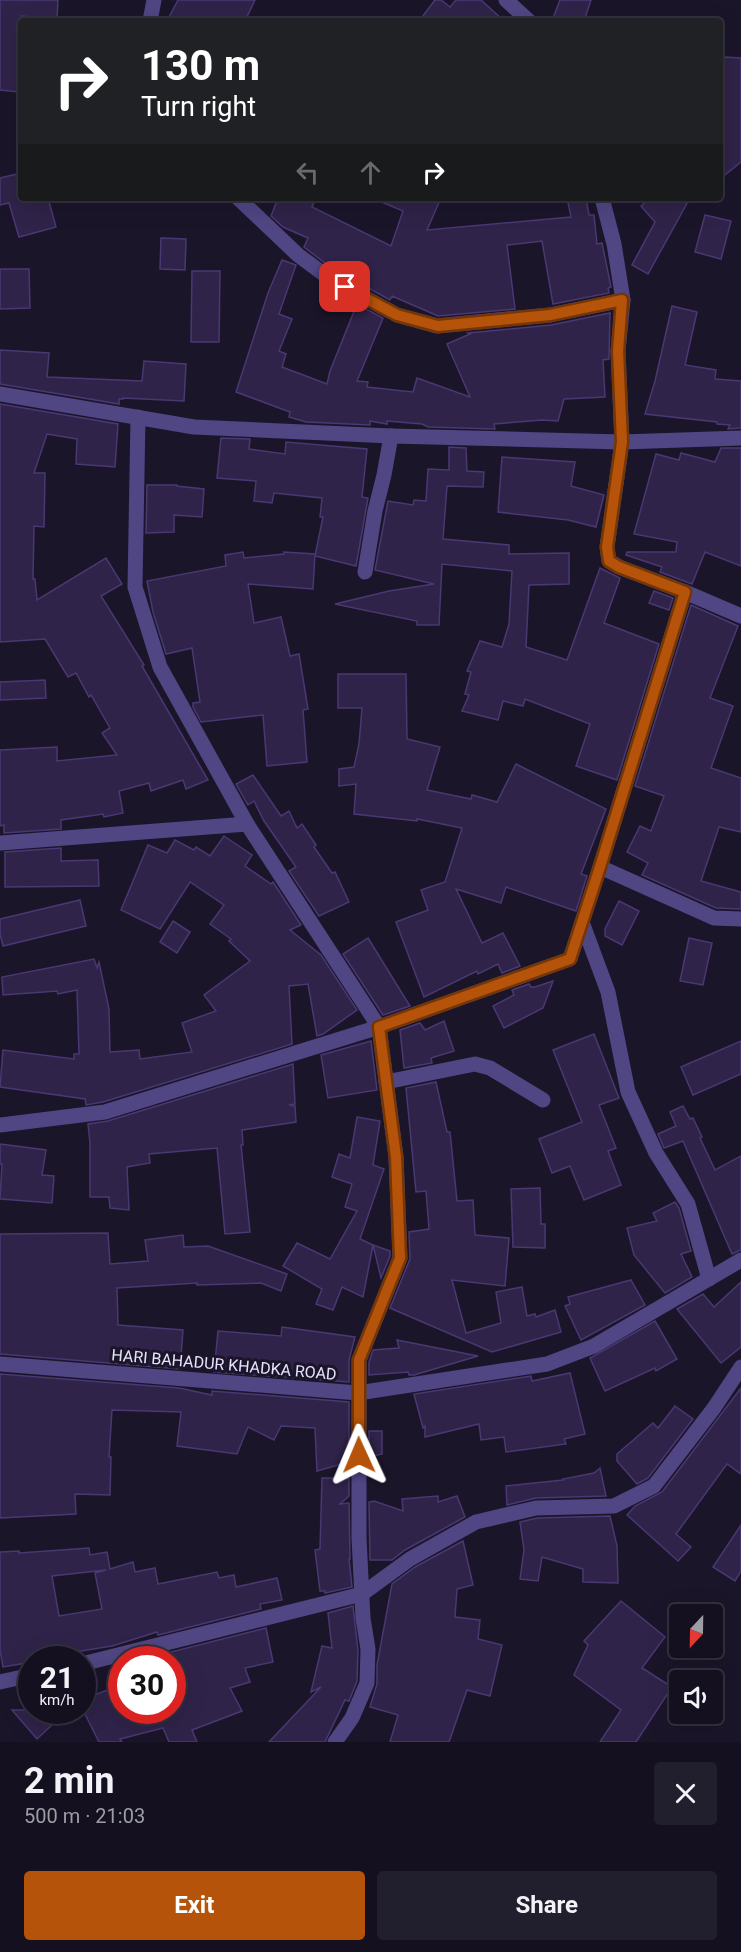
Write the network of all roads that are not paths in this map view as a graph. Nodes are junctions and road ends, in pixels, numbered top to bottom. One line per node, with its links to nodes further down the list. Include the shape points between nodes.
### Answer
1 (154, 0): 3 (street)
2 (506, 0): 4 (street)
3 (151, 18)
4 (526, 18)
5 (241, 201): 7 (street, via 298,255 329,278 397,315 438,326 550,315)
6 (603, 201): 7 (street)
7 (622, 300): 12 (street, via 618,351)
8 (0, 394): 9 (street)
9 (138, 417): 10 (street, via 194,427); 16 (street, via 135,587 160,667)
10 (391, 436): 12 (street); 13 (street)
11 (741, 438): 12 (street)
12 (622, 442): 14 (street, via 607,547 609,561)
13 (365, 572)
14 (685, 592): 15 (street); 18 (street)
15 (741, 616)
16 (247, 824): 17 (street); 21 (street)
17 (0, 843)
18 (600, 867): 19 (street, via 714,918); 20 (street)
19 (741, 919)
20 (582, 922): 21 (street, via 570,959); 26 (street, via 608,992 628,1092 656,1153 688,1204)
21 (379, 1027): 22 (street); 24 (street, via 105,1112)
22 (386, 1082): 23 (street, via 475,1064 490,1068); 29 (street, via 396,1157 400,1258 359,1360)
23 (543, 1100)
24 (0, 1125)
25 (741, 1260): 26 (street, HARI BAHADUR KHADKA ROAD)
26 (709, 1279): 29 (street, HARI BAHADUR KHADKA ROAD, via 594,1346 547,1364)
27 (0, 1364): 29 (street, HARI BAHADUR KHADKA ROAD)
28 (741, 1367): 30 (street, via 654,1486 614,1506 536,1508 476,1522 410,1559)
29 (358, 1393): 30 (street)
30 (362, 1594): 31 (street); 34 (street, via 368,1683 352,1718)
31 (96, 1660)
32 (18, 1678): 33 (street)
33 (0, 1682)
34 (335, 1742)

